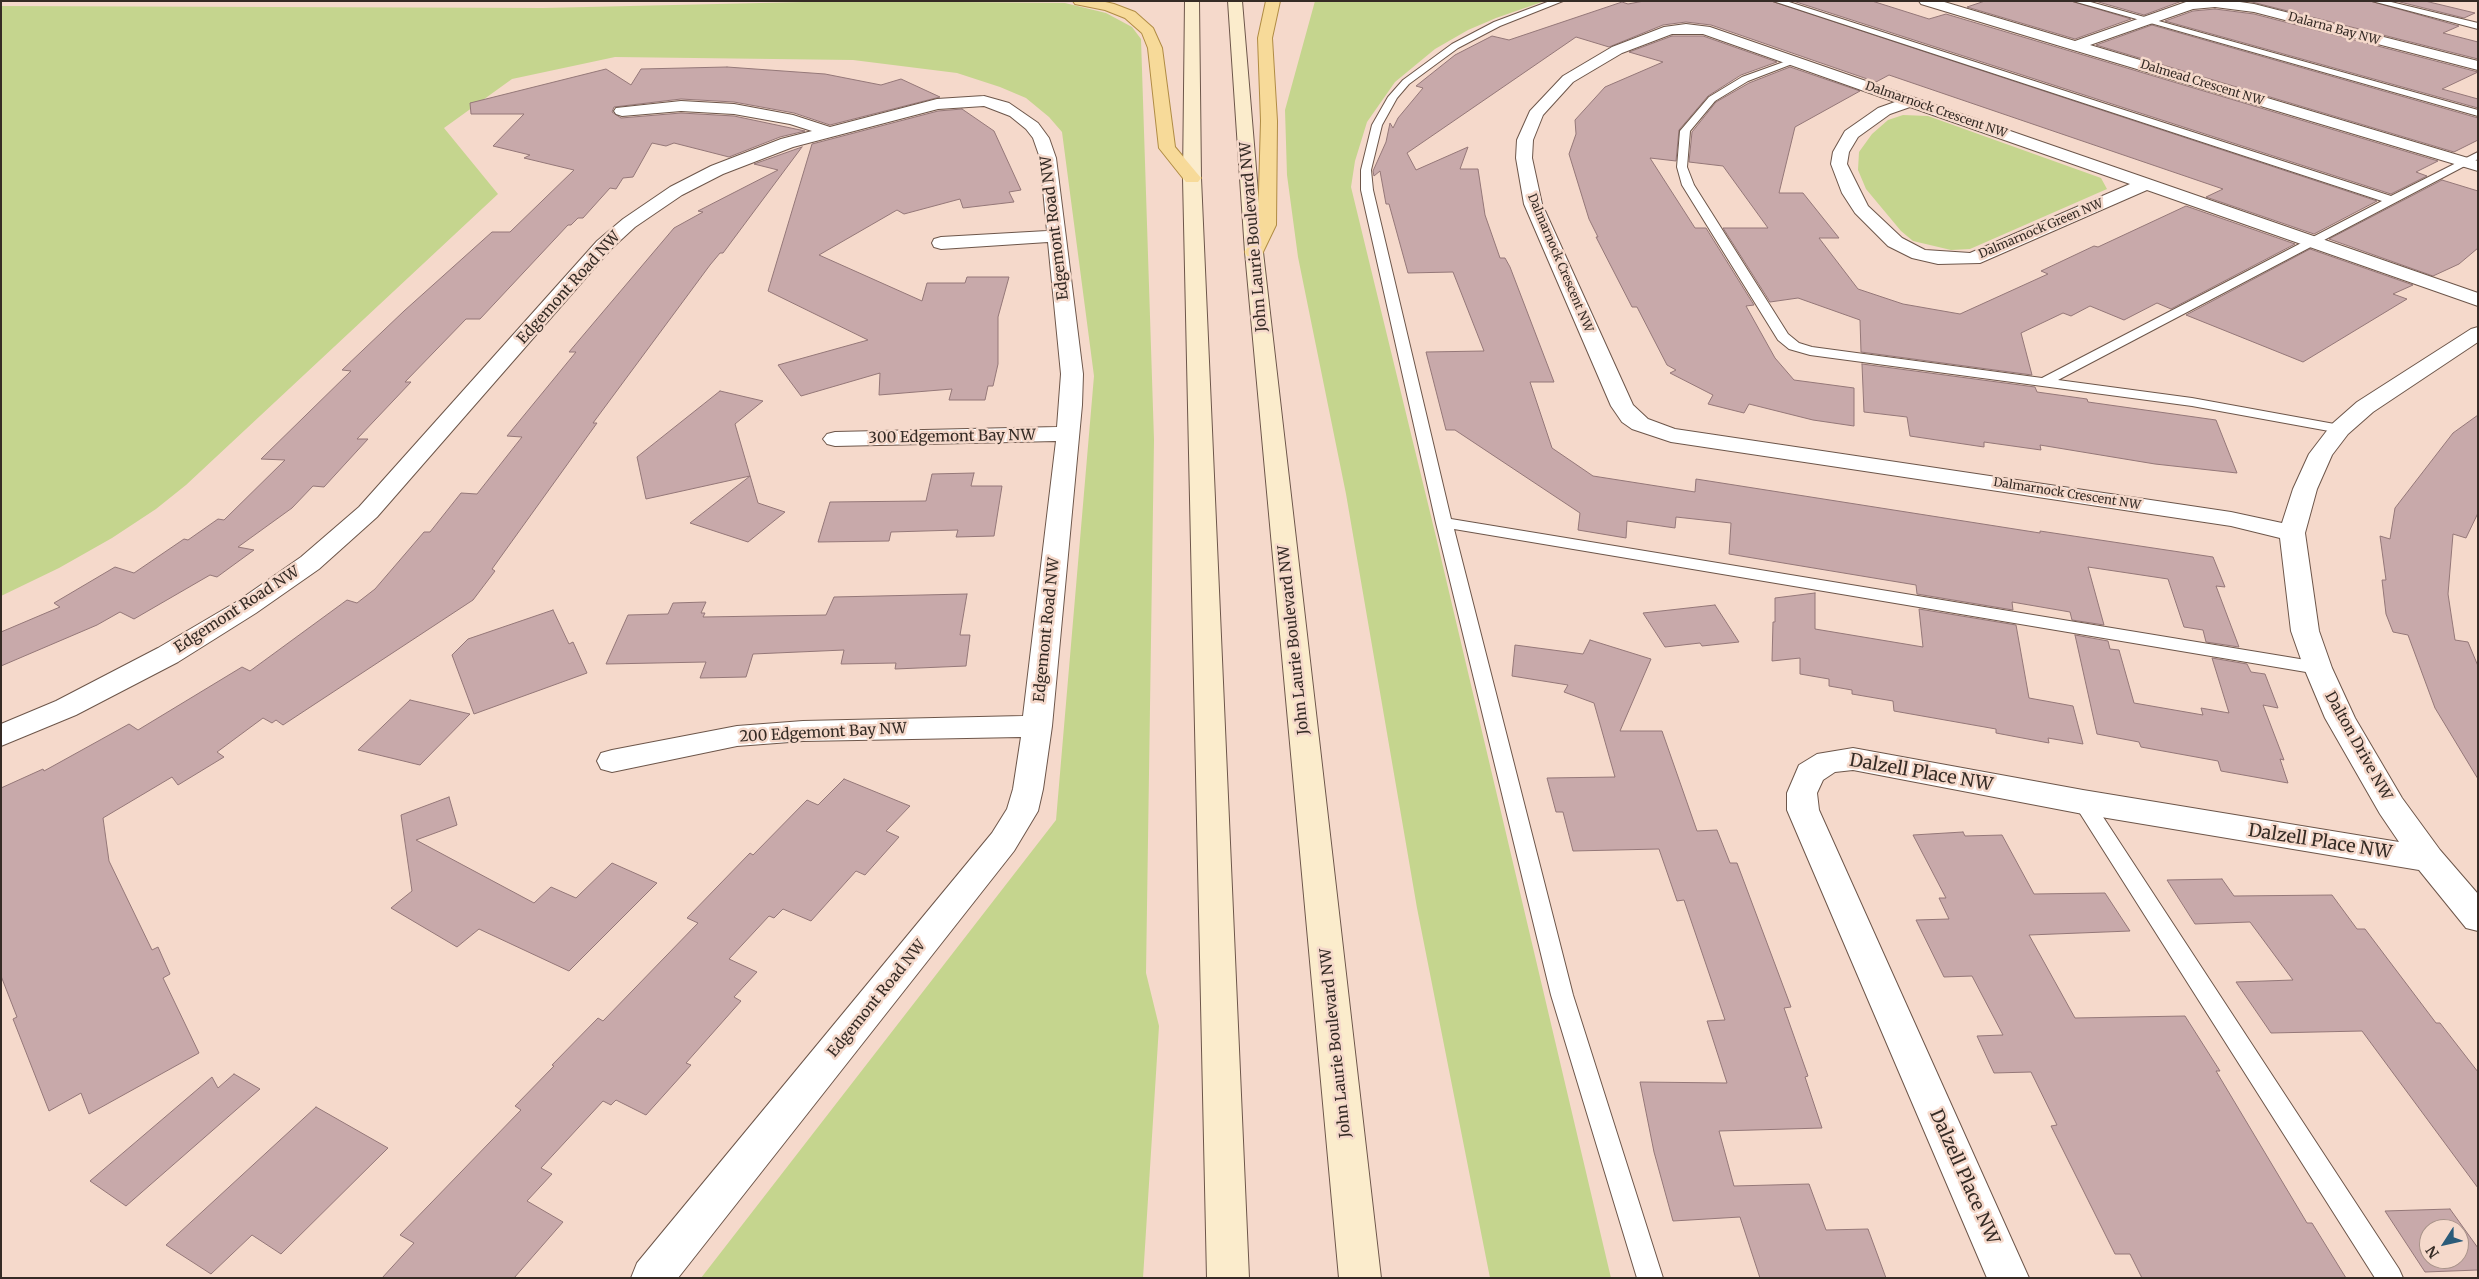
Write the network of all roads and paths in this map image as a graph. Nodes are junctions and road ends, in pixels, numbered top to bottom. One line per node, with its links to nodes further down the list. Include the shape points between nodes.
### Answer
1 (1080, 1): 20 (main road, via 1130,15 1148,31 1154,48 1167,148)
2 (1192, 1): 20 (main road)
3 (1235, 1): 26 (main road, John Laurie Boulevard NW)
4 (1273, 1): 26 (main road, via 1264,38 1269,121 1266,225)
5 (1559, 1): 33 (lane, via 1497,24 1429,63 1393,97 1377,124 1369,152 1366,170 1370,208)
6 (1776, 1): 22 (lane)
7 (1926, 1): 12 (street, Dalmead Crescent NW)
8 (2077, 1): 10 (lane)
9 (2376, 1): 11 (lane)
10 (2147, 21): 12 (street, Dalarna Bay NW); 14 (street, Dalarna Bay NW, via 2197,4 2236,5); 17 (lane)
11 (2478, 26)
12 (2075, 46): 19 (street, Dalmead Crescent NW)
13 (1795, 61): 15 (street, Dalmarnock Crescent NW); 29 (lane, via 1744,79 1712,99 1685,132 1682,166 1688,185 1783,337 1794,346 1810,351); 34 (street, Dalmarnock Crescent NW, via 1714,32 1674,29 1617,50 1588,65 1568,79 1536,114 1525,140 1527,185 1622,406 1630,417 1647,427 1671,434 2231,519)
14 (2478, 66)
15 (1910, 101): 21 (street, Dalmarnock Crescent NW); 21 (street, Dalmarnock Green NW, via 1884,111 1851,134 1839,164 1861,209 1895,242 1919,254 1973,259)
16 (622, 111): 18 (street, via 681,106 734,109 784,118)
17 (2478, 113)
18 (827, 131): 23 (street, Edgemont Road NW, via 953,102 984,101 1003,106 1032,126 1045,146); 37 (street, Edgemont Road NW, via 716,170 676,191 629,223 604,245 368,512 310,563 247,607 168,655 66,708)
19 (2474, 161): 22 (lane)
20 (1192, 178): 43 (main road)
21 (2146, 184): 24 (street, Dalmarnock Crescent NW)
22 (2392, 200): 24 (lane)
23 (1057, 236): 25 (street); 31 (street, Edgemont Road NW, via 1072,374)
24 (2312, 242): 27 (street, Dalmarnock Crescent NW); 29 (lane)
25 (941, 243)
26 (1254, 252): 44 (main road, John Laurie Boulevard NW)
27 (2478, 300)
28 (2478, 333): 30 (street, Dalton Drive NW, via 2364,407)
29 (2044, 382): 30 (lane, via 2192,402)
30 (2340, 429): 34 (street, Dalton Drive NW, via 2321,454 2305,489)
31 (1068, 434): 32 (street, 300 Edgemont Bay NW); 36 (street, Edgemont Road NW)
32 (835, 439)
33 (1444, 523): 35 (lane); 45 (lane, via 1562,996)
34 (2292, 533): 35 (street, Dalton Drive NW, via 2306,631)
35 (2318, 668): 40 (street, Dalton Drive NW, via 2340,718 2388,801)
36 (1037, 726): 38 (street, 200 Edgemont Bay NW, via 803,731 737,736); 42 (street, Edgemont Road NW, via 1022,811 1003,842)
37 (1, 736)
38 (612, 761)
39 (2083, 802): 40 (street, Dalzell Place NW); 46 (street, Dalzell Place NW, via 1853,760 1838,760 1817,768 1810,773 1802,793 1803,810); 47 (lane)
40 (2428, 860): 41 (street, Dalton Drive NW)
41 (2478, 918)
42 (652, 1278)
43 (1228, 1278)
44 (1360, 1278)
45 (1650, 1278)
46 (2008, 1278)
47 (2390, 1278)

